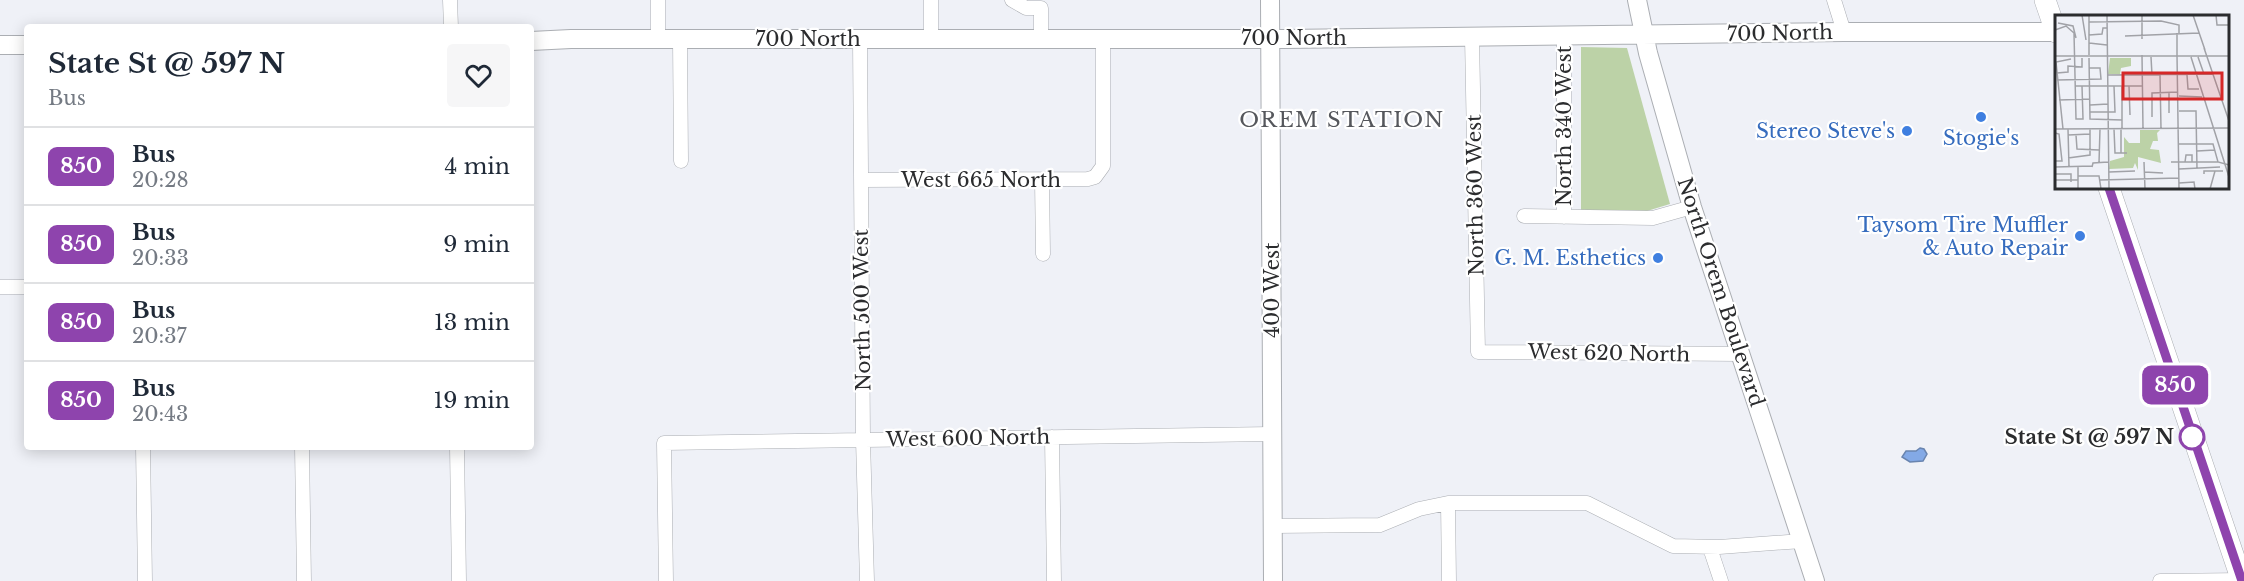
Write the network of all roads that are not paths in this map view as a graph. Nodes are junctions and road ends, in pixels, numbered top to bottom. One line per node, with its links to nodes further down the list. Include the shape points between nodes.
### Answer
1 (450, 0): 9 (street)
2 (658, 0): 17 (street)
3 (932, 0): 20 (street)
4 (1012, 0): 16 (street, via 1018,6 1041,8)
5 (1270, 0): 22 (street, 400 West)
6 (1637, 0): 13 (street, North Orem Boulevard)
7 (1834, 0): 11 (street)
8 (2045, 0): 10 (main road)
9 (451, 24)
10 (2055, 29)
11 (1844, 32): 12 (street, 700 North); 13 (street, 700 North)
12 (2055, 32)
13 (1644, 34): 14 (street, 700 North); 30 (street, North Orem Boulevard)
14 (1564, 35): 15 (street, 700 North); 32 (street, North 340 West)
15 (1472, 37): 22 (street, 700 North); 36 (street, North 360 West)
16 (1041, 38): 20 (street, 700 North); 21 (street, 700 North)
17 (658, 39): 18 (street, 700 North); 23 (street, 700 North)
18 (680, 39): 19 (street, 700 North); 26 (street)
19 (860, 39): 20 (street, 700 North); 27 (street, North 500 West)
20 (932, 39)
21 (1103, 39): 22 (street, 700 North); 28 (street, West 665 North, via 1103,166 1095,177 1088,179)
22 (1271, 39): 38 (street, 400 West)
23 (534, 41)
24 (0, 45): 25 (street)
25 (24, 45)
26 (681, 161)
27 (861, 180): 28 (street, West 665 North); 40 (street, North 500 West)
28 (1042, 180): 33 (street)
29 (2109, 189): 48 (main road)
30 (1692, 207): 32 (street, via 1653,218); 37 (street, North Orem Boulevard)
31 (1524, 216): 32 (street)
32 (1564, 217)
33 (1043, 254)
34 (0, 287): 35 (street)
35 (24, 287)
36 (1478, 352): 37 (street, West 620 North)
37 (1740, 354): 46 (street, North Orem Boulevard)
38 (1272, 434): 39 (street, West 600 North); 45 (street, 400 West)
39 (1052, 437): 40 (street, West 600 North); 54 (street)
40 (863, 440): 52 (street, West 600 North, via 664,443); 53 (street, North 500 West)
41 (143, 450): 49 (street)
42 (302, 450): 50 (street)
43 (457, 450): 51 (street)
44 (1448, 504): 45 (street, via 1419,509 1380,525); 47 (street, via 1587,503 1673,546); 56 (street)
45 (1272, 526): 55 (street, 400 West)
46 (1802, 541): 47 (street); 58 (street, North Orem Boulevard)
47 (1710, 548): 57 (street)
48 (2242, 580): 59 (street)
49 (145, 581)
50 (304, 581)
51 (459, 581)
52 (666, 581)
53 (867, 581)
54 (1054, 581)
55 (1273, 581)
56 (1449, 581)
57 (1720, 581)
58 (1815, 581)
59 (2160, 581)

